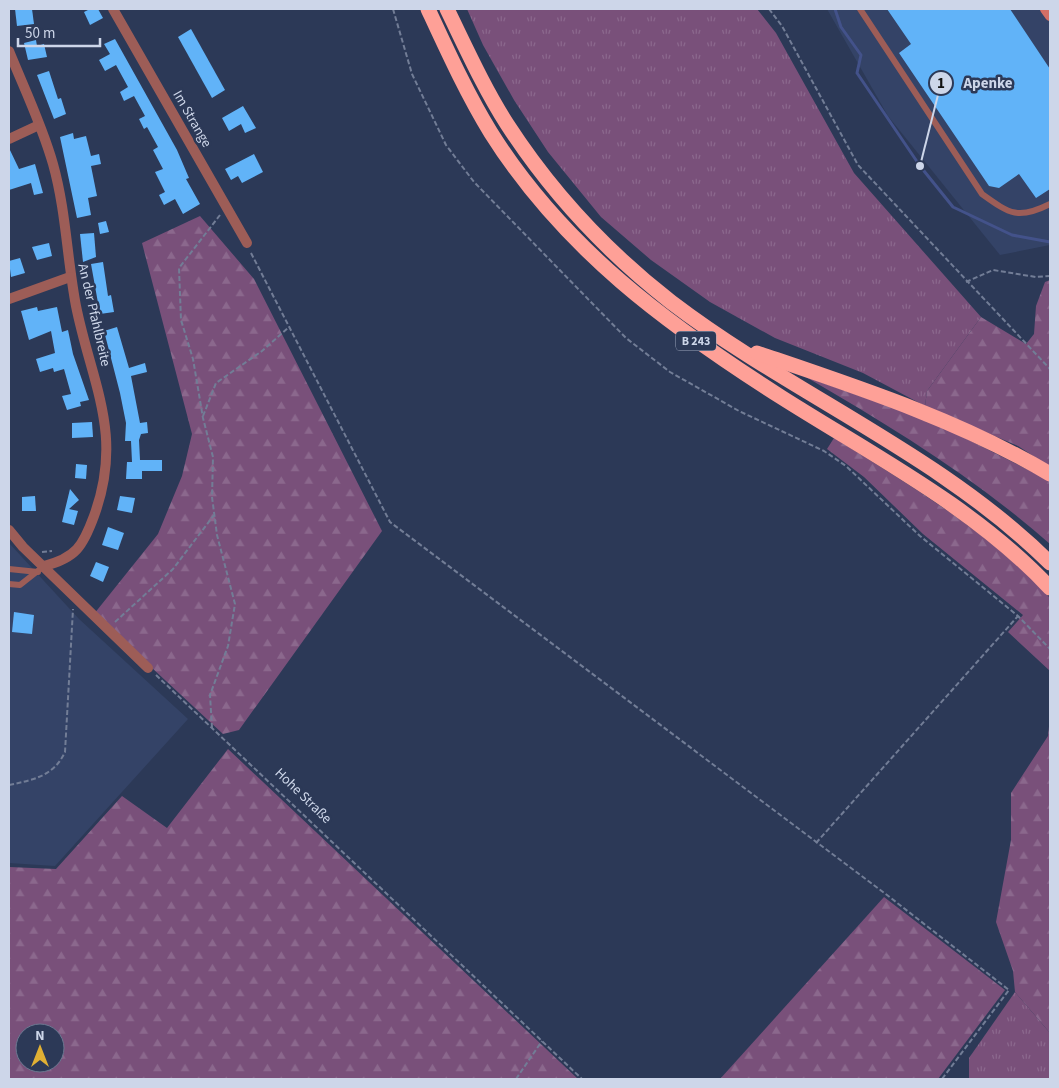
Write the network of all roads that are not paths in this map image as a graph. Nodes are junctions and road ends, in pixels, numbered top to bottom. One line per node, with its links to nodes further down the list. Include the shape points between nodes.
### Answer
1 (113, 9): 9 (street, Im Strange)
2 (428, 9): 19 (highway, B 243, via 491,132 537,195 603,267 672,325 958,508)
3 (447, 9): 12 (highway, B 243, via 507,123 545,178 606,245 641,277)
4 (860, 9): 8 (lane, via 982,194 1003,209 1021,214 1033,213)
5 (9, 51): 6 (street, An der Pfahlbreite)
6 (39, 125): 7 (street); 10 (street, An der Pfahlbreite, via 53,164)
7 (9, 139)
8 (1050, 204)
9 (247, 243)
10 (70, 277): 11 (street); 17 (street, An der Pfahlbreite, via 104,412 108,444 106,470 101,498 88,535 64,561)
11 (9, 299)
12 (732, 344): 13 (highway, via 968,430); 15 (highway, B 243, via 947,478)
13 (1050, 474)
14 (9, 530): 17 (street)
15 (1050, 563)
16 (9, 569): 17 (lane)
17 (39, 571): 18 (lane, via 20,585); 20 (street, via 74,597)
18 (9, 584)
19 (1050, 588)
20 (148, 668)

